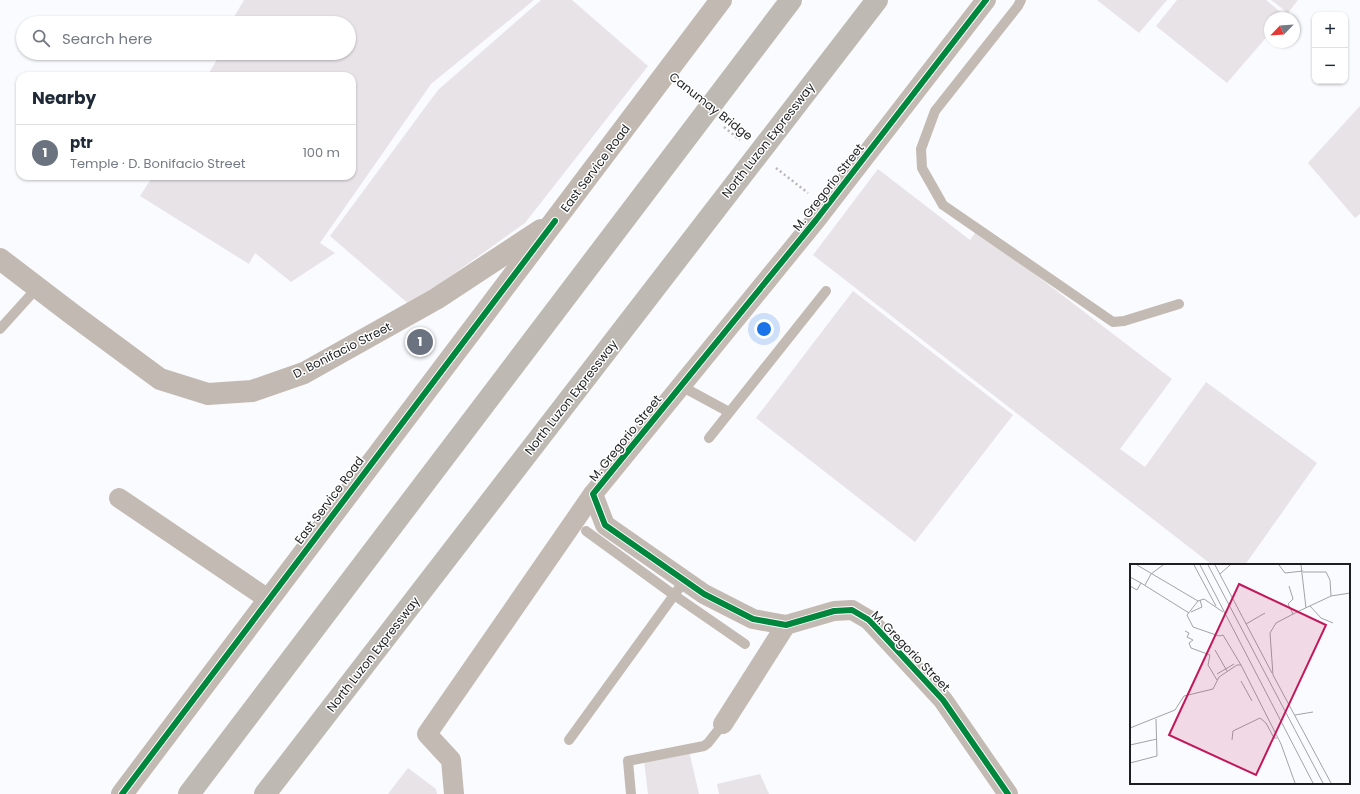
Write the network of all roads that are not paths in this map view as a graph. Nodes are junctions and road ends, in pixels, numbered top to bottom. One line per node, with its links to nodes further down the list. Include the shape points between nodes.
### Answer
1 (721, 0): 6 (main road, East Service Road)
2 (791, 0): 25 (highway)
3 (877, 0): 26 (highway, North Luzon Expressway)
4 (986, 0): 12 (street, M. Gregorio Street, via 816,220)
5 (1021, 0): 10 (lane, via 935,111 921,149 922,168 943,205 1112,322 1124,321)
6 (555, 221): 8 (main road, D. Bonifacio Street, via 436,299 386,328 304,372 252,391 208,394 160,379); 19 (main road, East Service Road)
7 (0, 259): 8 (main road, D. Bonifacio Street)
8 (37, 288): 11 (lane)
9 (826, 291): 13 (lane)
10 (1179, 304)
11 (0, 329)
12 (681, 386): 13 (lane); 15 (street, M. Gregorio Street)
13 (729, 412): 14 (lane)
14 (709, 438)
15 (593, 494): 18 (street, M. Gregorio Street, via 605,525); 27 (street, via 427,734 450,760)
16 (119, 498): 19 (street)
17 (586, 531): 18 (lane)
18 (679, 587): 20 (street, M. Gregorio Street, via 704,594 753,619); 21 (lane); 23 (lane)
19 (268, 599): 24 (main road, East Service Road)
20 (786, 625): 22 (street); 29 (street, M. Gregorio Street, via 834,611 852,610 869,620 943,700)
21 (745, 644)
22 (722, 724): 28 (lane, via 704,746 628,761)
23 (569, 740)
24 (122, 794)
25 (189, 794)
26 (265, 794)
27 (454, 794)
28 (631, 794)
29 (1008, 794)

